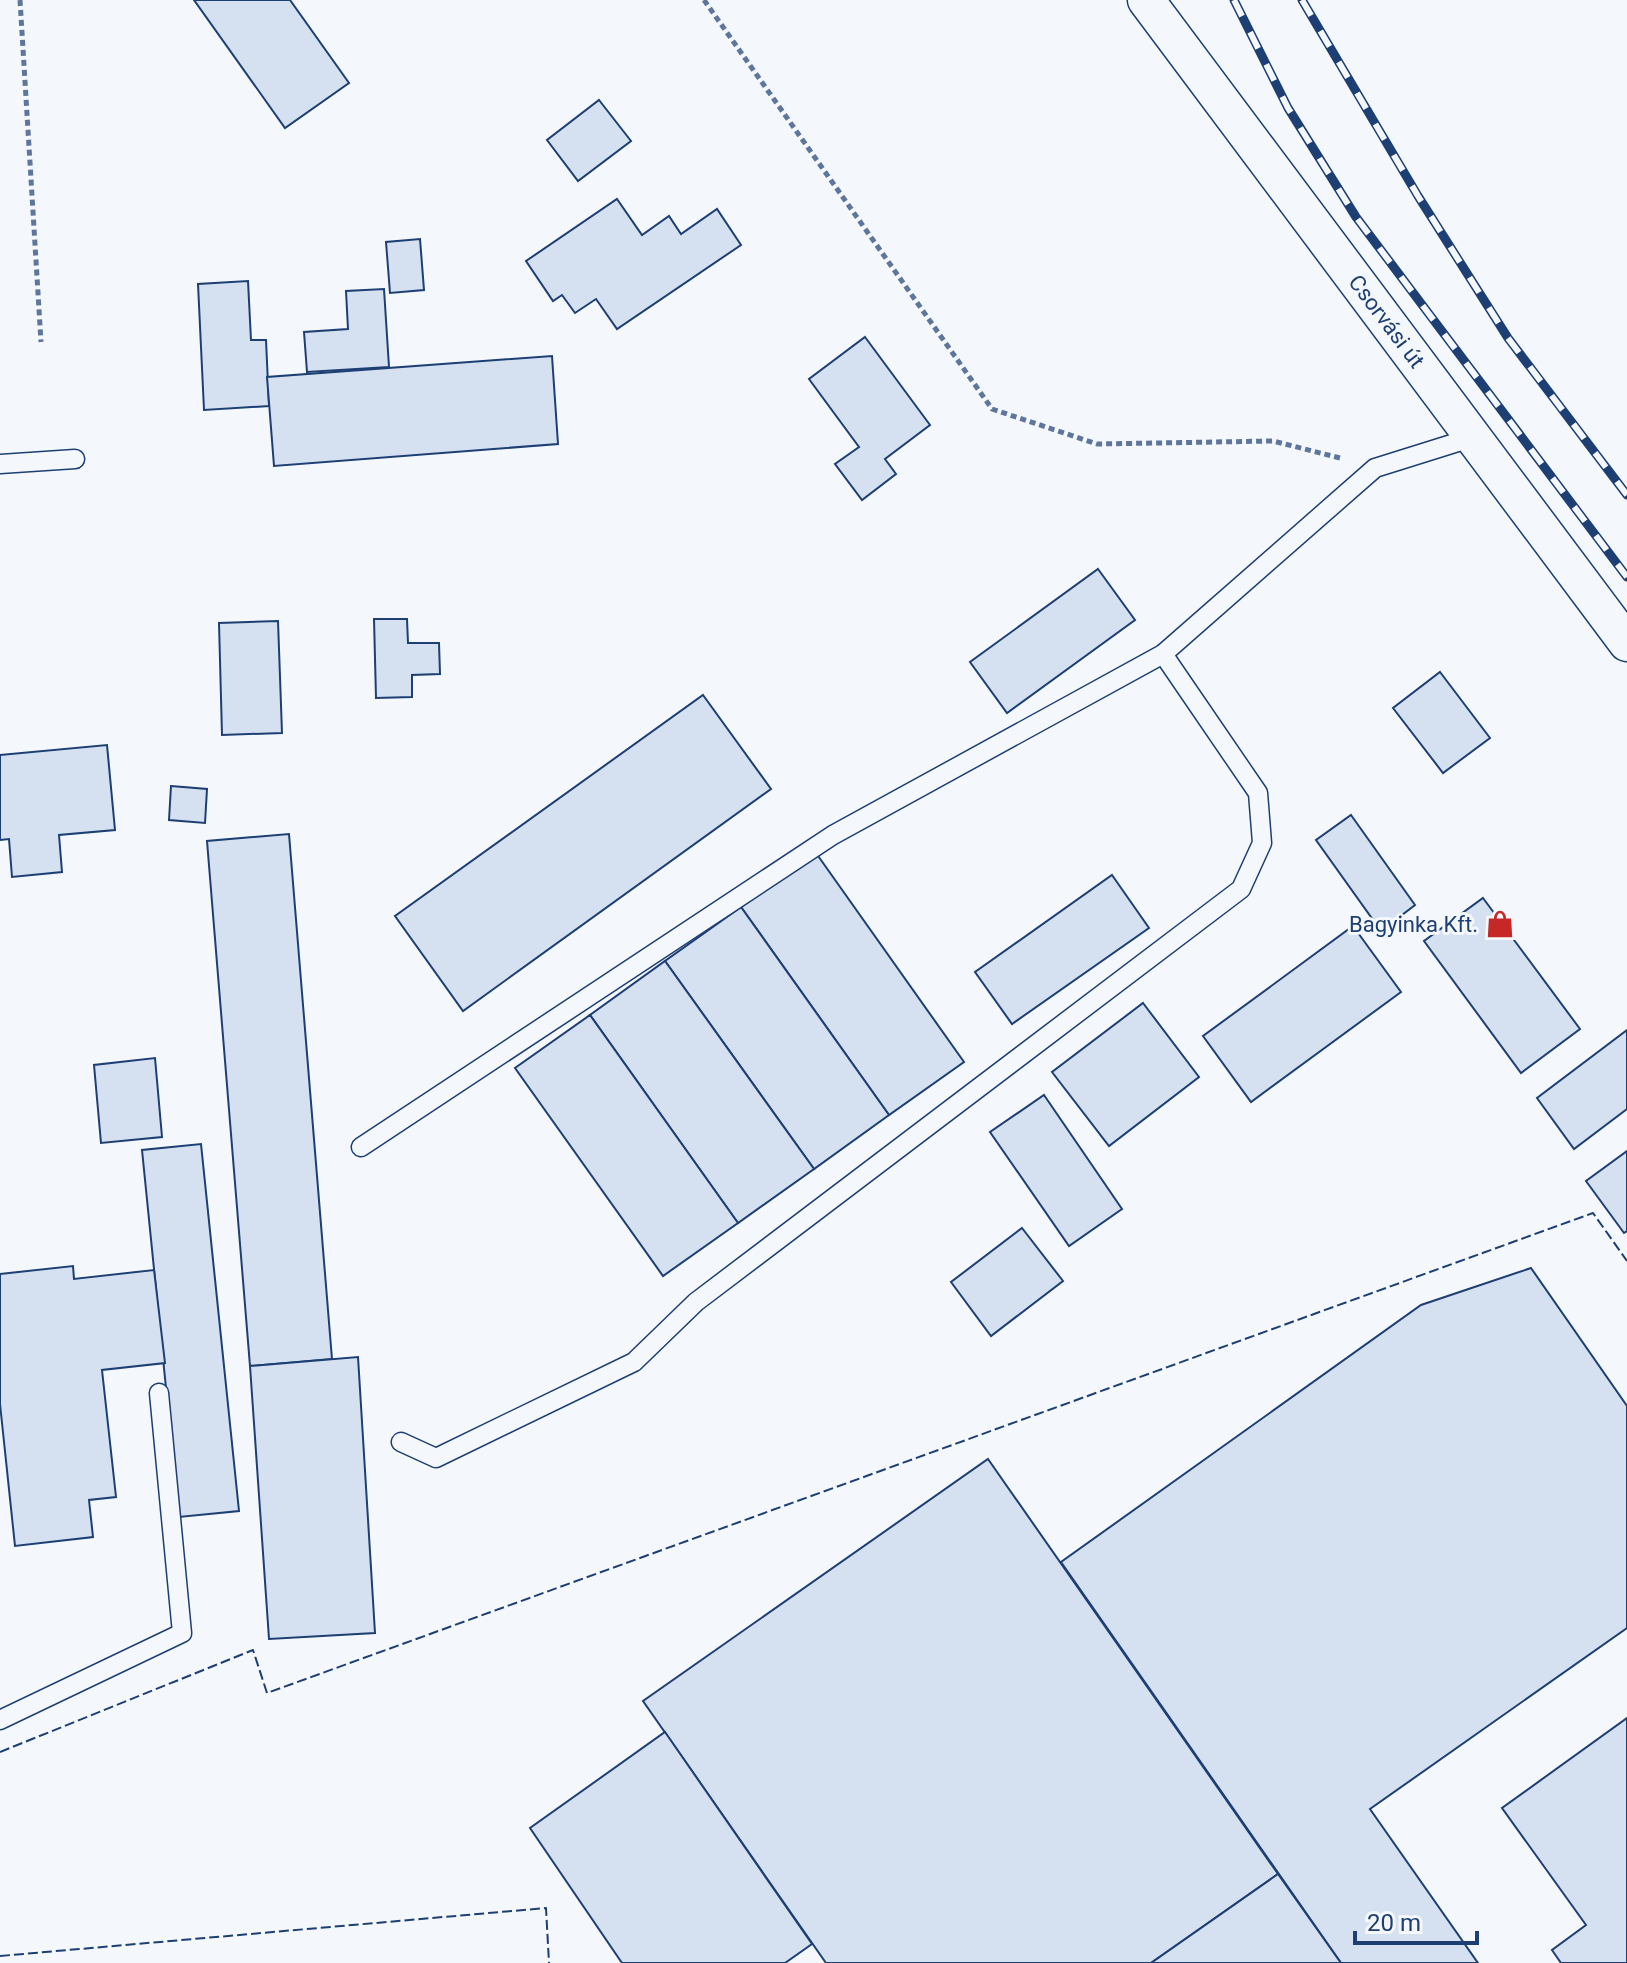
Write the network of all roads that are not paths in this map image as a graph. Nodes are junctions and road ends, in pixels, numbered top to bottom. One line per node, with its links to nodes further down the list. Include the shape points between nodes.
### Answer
1 (1146, 0): 2 (street, Csorvási út)
2 (1474, 437): 5 (street, Csorvási út); 6 (lane, via 1375,468)
3 (75, 459): 4 (lane)
4 (0, 464)
5 (1627, 643)
6 (1163, 654): 7 (lane, via 833,835); 9 (lane, via 1258,793 1262,843 1241,889 696,1302 634,1362 436,1458)
7 (361, 1147)
8 (159, 1393): 10 (lane, via 182,1633)
9 (401, 1442)
10 (0, 1720)

